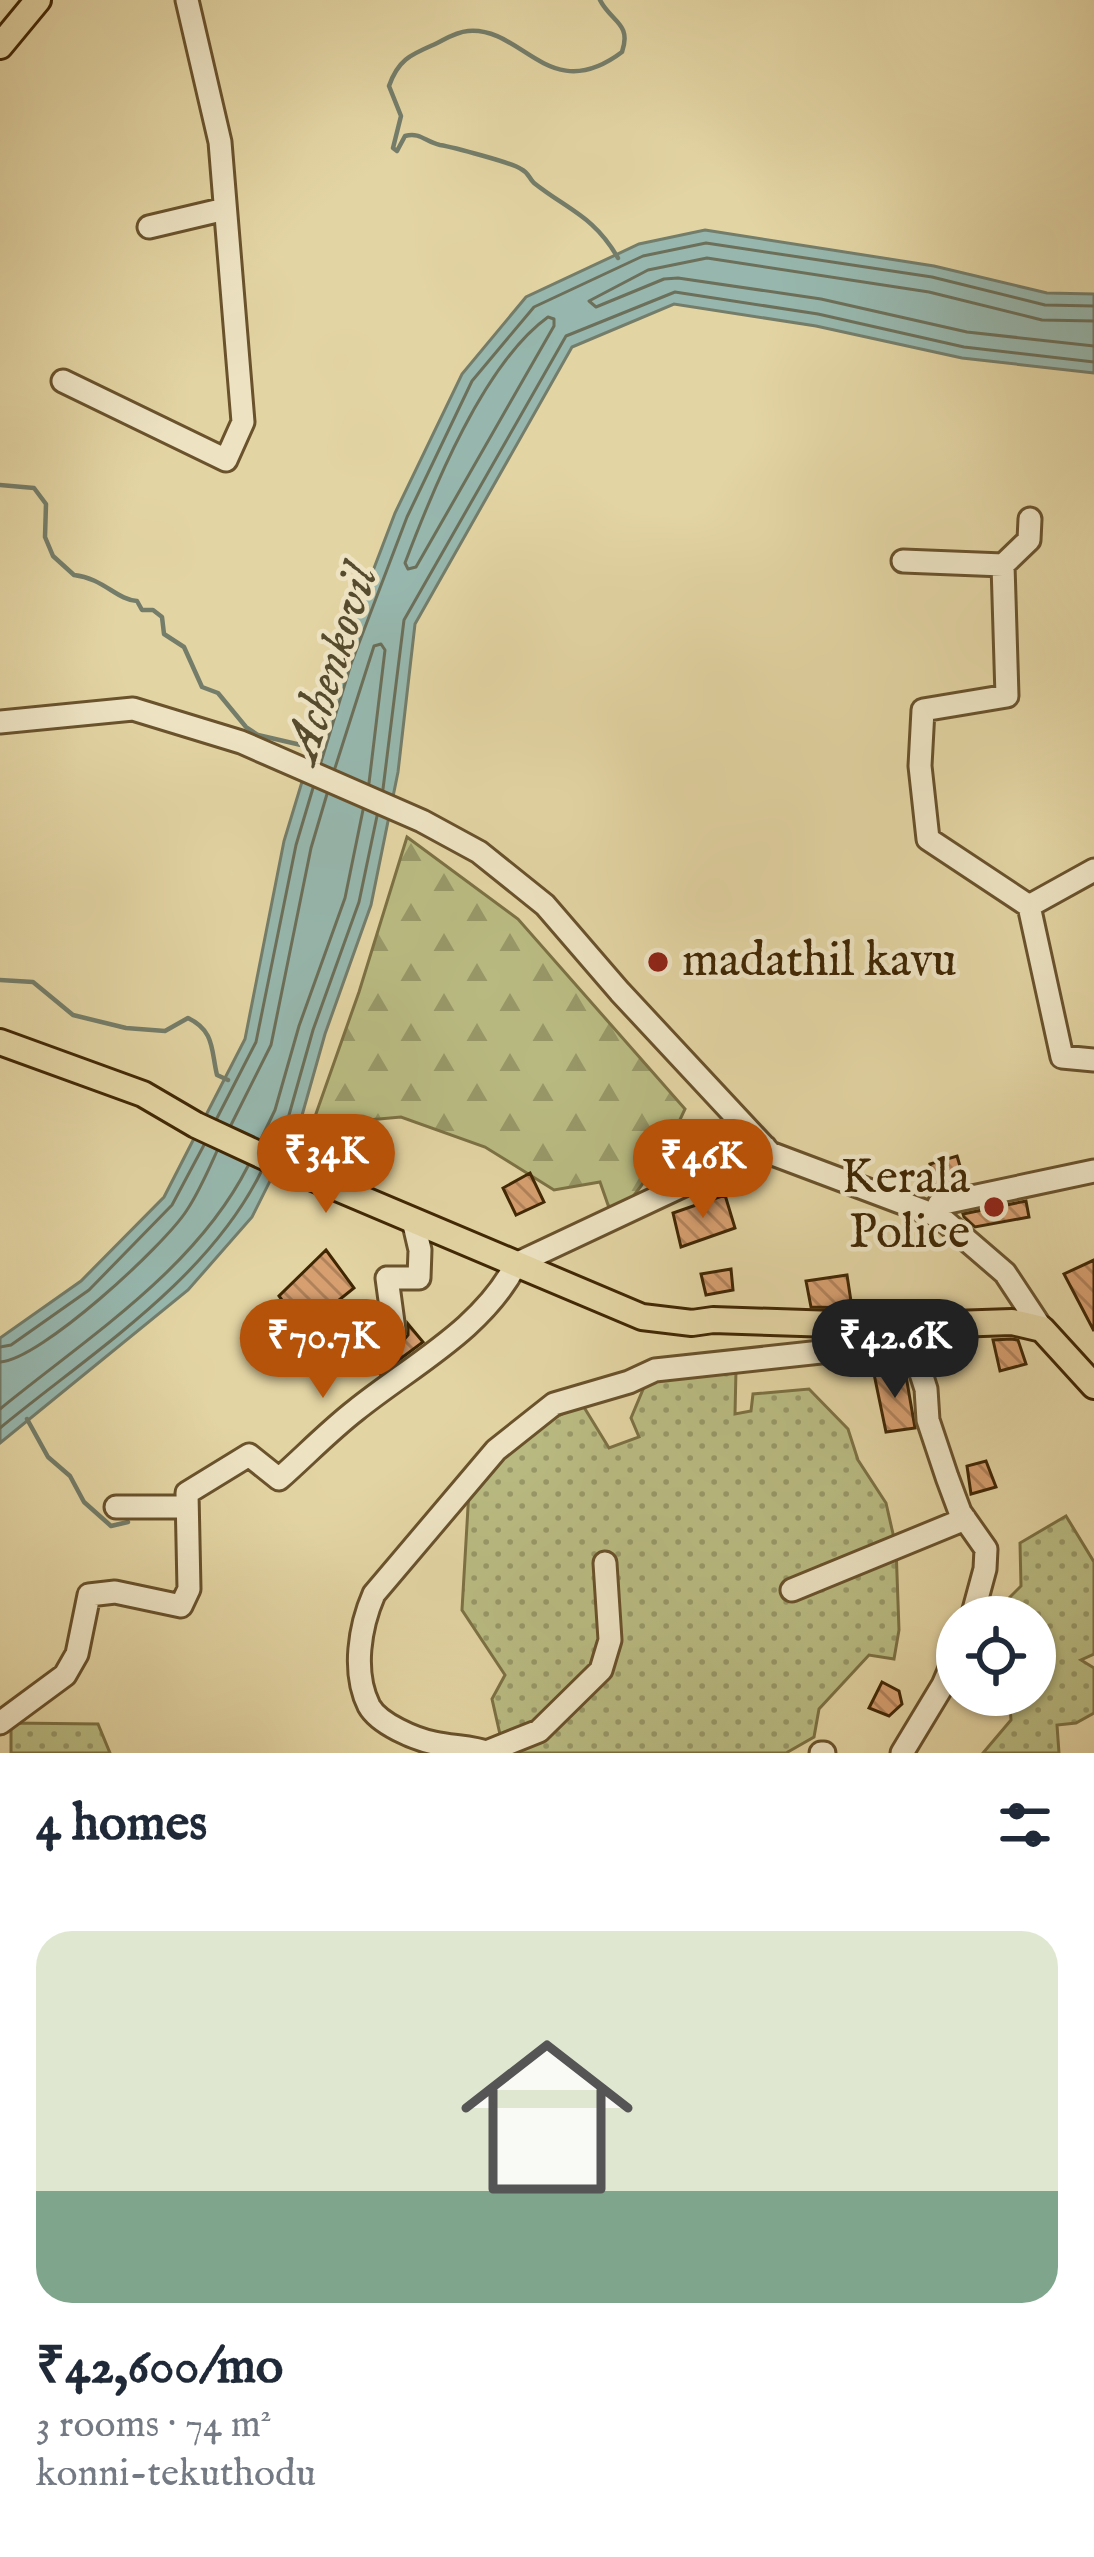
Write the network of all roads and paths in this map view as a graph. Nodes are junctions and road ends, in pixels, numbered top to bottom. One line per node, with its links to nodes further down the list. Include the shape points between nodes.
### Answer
1 (38, 0): 3 (main road)
2 (187, 0): 4 (street, via 220,142)
3 (0, 46)
4 (225, 209): 5 (street); 6 (street, via 243,422 226,460)
5 (149, 227)
6 (63, 381)
7 (1030, 519): 9 (street, via 1029,541)
8 (903, 562): 9 (street)
9 (1003, 565): 12 (street, via 1007,696 923,710 920,766 928,839)
10 (0, 722): 15 (street, via 133,709 241,742 479,852 545,905)
11 (1094, 870): 12 (street)
12 (1029, 906): 14 (street, via 1062,1057)
13 (0, 1042): 18 (main road, via 143,1094)
14 (1094, 1060)
15 (765, 1147): 19 (street); 21 (street, via 940,1217 1005,1273)
16 (1094, 1171): 17 (street)
17 (939, 1204)
18 (405, 1217): 19 (main road); 20 (street, via 420,1250 419,1278 387,1278)
19 (516, 1264): 22 (main road, via 642,1317); 25 (street, via 467,1326 279,1480 249,1455 187,1493)
20 (394, 1330)
21 (1042, 1330): 22 (main road, via 986,1321); 23 (main road)
22 (894, 1335): 26 (street, via 897,1358 918,1364 923,1375 928,1420); 32 (street, via 656,1370 554,1404 496,1450 374,1594 359,1662 369,1706 382,1720 430,1743)
23 (1094, 1386)
24 (116, 1507): 25 (street)
25 (187, 1508): 31 (street, via 189,1589 181,1606 115,1592 89,1595 65,1675)
26 (965, 1520): 28 (street); 29 (street, via 986,1549)
27 (605, 1562): 32 (street, via 610,1640 601,1670 539,1731)
28 (792, 1590)
29 (976, 1596)
30 (936, 1691): 33 (street)
31 (0, 1723)
32 (489, 1752)
33 (902, 1753)

